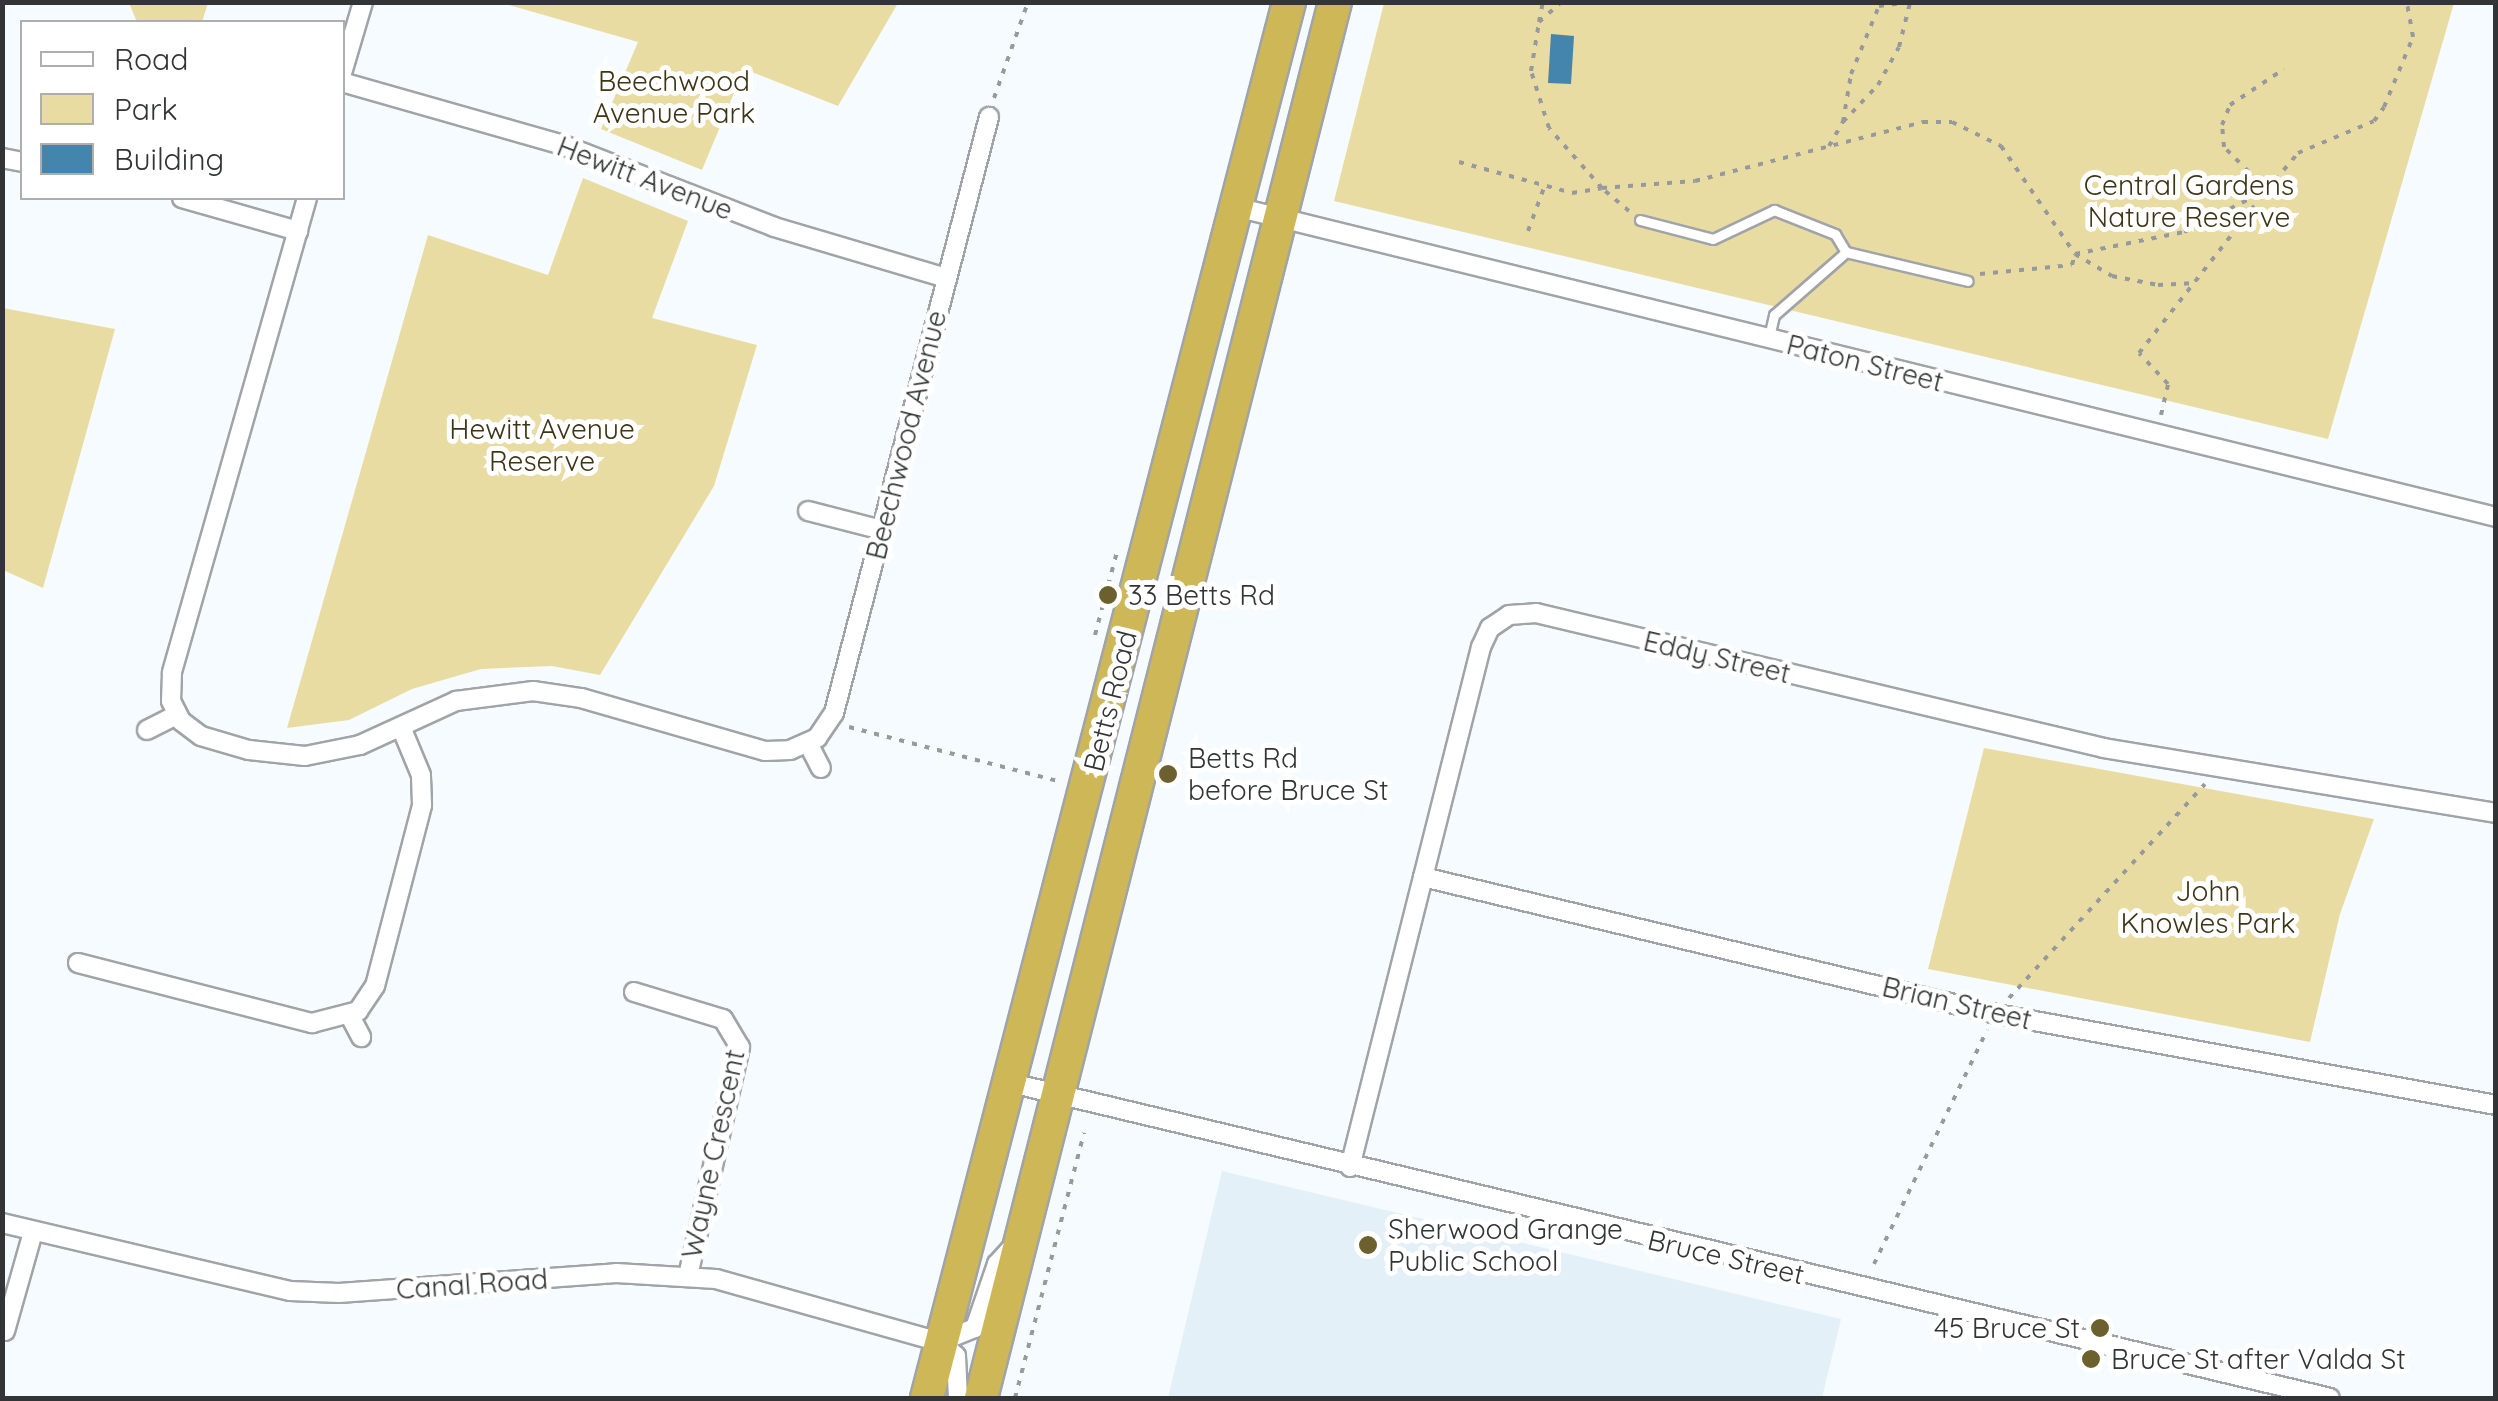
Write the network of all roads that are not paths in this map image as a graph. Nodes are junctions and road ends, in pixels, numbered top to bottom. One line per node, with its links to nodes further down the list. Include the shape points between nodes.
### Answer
1 (363, 2): 4 (street)
2 (1290, 2): 9 (highway, Betts Road)
3 (1335, 2): 10 (highway, Betts Road)
4 (345, 64)
5 (345, 83): 14 (street, Hewitt Avenue, via 564,145 752,220)
6 (989, 117): 14 (street, Beechwood Avenue)
7 (189, 200): 12 (street)
8 (306, 200): 12 (street)
9 (1236, 207): 10 (street, Paton Street); 31 (highway, Betts Road)
10 (1279, 218): 16 (street, Paton Street); 32 (highway, Betts Road)
11 (1640, 220): 13 (lane, via 1714,238 1774,210 1835,234)
12 (298, 231): 20 (street, via 172,673)
13 (1846, 252): 15 (lane); 16 (lane, via 1774,315)
14 (946, 278): 19 (street, Beechwood Avenue)
15 (1968, 281)
16 (1768, 340): 18 (street, Paton Street)
17 (808, 511): 19 (street)
18 (2496, 517)
19 (882, 530): 23 (street, Beechwood Avenue, via 830,722)
20 (176, 715): 21 (street, via 201,736 287,755 346,750); 22 (street)
21 (401, 727): 23 (street, via 456,701 533,692 582,698 765,750); 29 (street, via 421,775 421,814 376,986)
22 (147, 730)
23 (808, 744): 24 (street)
24 (821, 768)
25 (2496, 812): 26 (street, Eddy Street, via 2064,740 1518,612 1484,636)
26 (1423, 877): 33 (street, Brian Street, via 1996,1014); 34 (street, Eddy Street)
27 (78, 963): 29 (street, via 312,1024)
28 (634, 992): 38 (street, Wayne Crescent, via 743,1028)
29 (350, 1016): 30 (street)
30 (362, 1037)
31 (1007, 1082): 32 (street, Bruce Street); 40 (highway, Betts Road)
32 (1058, 1095): 34 (street, Bruce Street); 37 (highway, Betts Road)
33 (2496, 1104)
34 (1350, 1166): 44 (street, Bruce Street)
35 (2, 1223): 36 (street, Canal Road)
36 (33, 1232): 38 (street, Canal Road, via 290,1291 339,1294 616,1273); 39 (street)
37 (1022, 1237): 40 (street, via 997,1264 975,1328); 43 (highway, Betts Road)
38 (688, 1276): 40 (street, Canal Road)
39 (4, 1331)
40 (940, 1342): 41 (highway, Betts Road); 42 (street, via 956,1356)
41 (926, 1398)
42 (958, 1398)
43 (981, 1398)
44 (2330, 1398)

